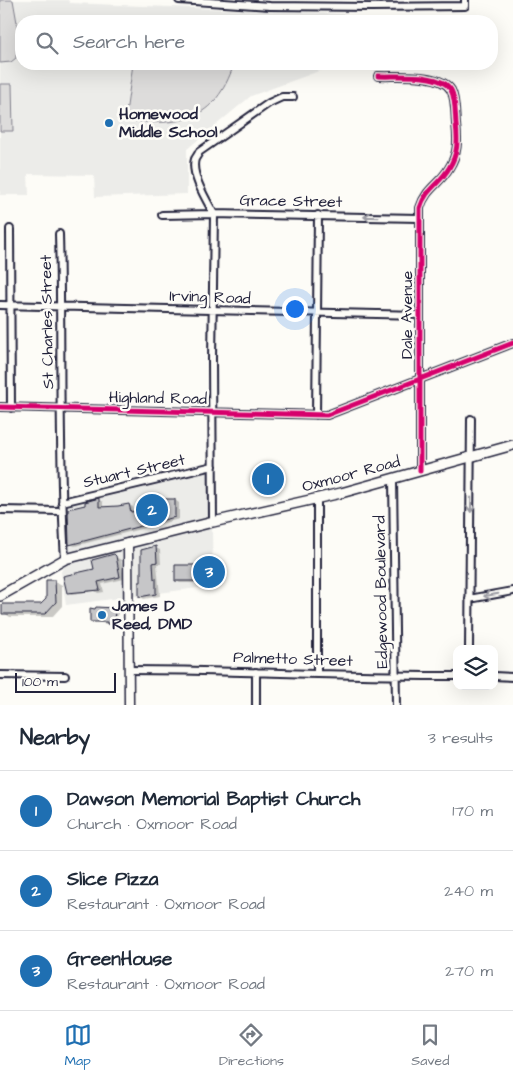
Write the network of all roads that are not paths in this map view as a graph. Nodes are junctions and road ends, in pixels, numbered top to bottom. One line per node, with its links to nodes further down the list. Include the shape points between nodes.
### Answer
1 (179, 0): 2 (street, via 270,6 370,7)
2 (465, 3)
3 (378, 76): 8 (street, Dale Avenue, via 427,77 446,85 451,91 458,143 455,157 448,170 426,193)
4 (293, 97): 6 (street, via 268,102 199,152 194,168)
5 (162, 214): 6 (street, Grace Street)
6 (214, 214): 7 (street, Grace Street); 14 (street)
7 (318, 215): 8 (street, Grace Street, one-way to 7); 15 (street)
8 (420, 218): 16 (street, Dale Avenue)
9 (10, 229): 12 (street)
10 (59, 234): 13 (street, St Charles Street)
11 (0, 305): 12 (street, Irving Road)
12 (10, 305): 13 (street, Irving Road); 20 (street)
13 (61, 306): 14 (street, Irving Road); 21 (street, St Charles Street)
14 (213, 311): 15 (street, Irving Road); 22 (street)
15 (317, 314): 16 (street, Irving Road); 23 (street)
16 (420, 315): 18 (street, Dale Avenue)
17 (513, 343): 18 (street, Highland Road)
18 (420, 380): 23 (street, Highland Road, via 327,416); 28 (street, Dale Avenue)
19 (0, 407): 20 (street, Highland Road)
20 (10, 408): 21 (street, Highland Road)
21 (62, 408): 22 (street, Highland Road); 31 (street, St Charles Street)
22 (212, 411): 23 (street, Highland Road); 27 (street)
23 (316, 415)
24 (471, 419): 26 (street)
25 (513, 445): 26 (main road, Oxmoor Road)
26 (471, 456): 28 (main road, Oxmoor Road); 39 (street, one-way to 39)
27 (213, 466): 31 (street, Stuart Street); 34 (street)
28 (420, 471): 29 (main road, Oxmoor Road)
29 (393, 479): 30 (main road, Oxmoor Road); 46 (street, Edgewood Boulevard)
30 (317, 499): 34 (main road, Oxmoor Road); 44 (street)
31 (62, 502): 33 (street, St Charles Street)
32 (0, 510): 33 (street)
33 (62, 511): 36 (street, St Charles Street)
34 (213, 522): 35 (main road, Oxmoor Road)
35 (128, 543): 36 (main road, Oxmoor Road); 41 (street)
36 (65, 559): 38 (main road, Oxmoor Road)
37 (513, 592): 39 (street, one-way to 39)
38 (0, 596)
39 (470, 599): 40 (street)
40 (470, 645)
41 (129, 670): 42 (street, Palmetto Street); 50 (street)
42 (256, 672): 44 (street, Palmetto Street); 51 (street)
43 (0, 674): 45 (street)
44 (317, 674): 46 (street, Palmetto Street)
45 (65, 676)
46 (396, 676): 47 (street, Palmetto Street); 52 (street, Edgewood Boulevard)
47 (453, 676)
48 (498, 676): 49 (street)
49 (513, 677)
50 (129, 705)
51 (256, 705)
52 (396, 705)

